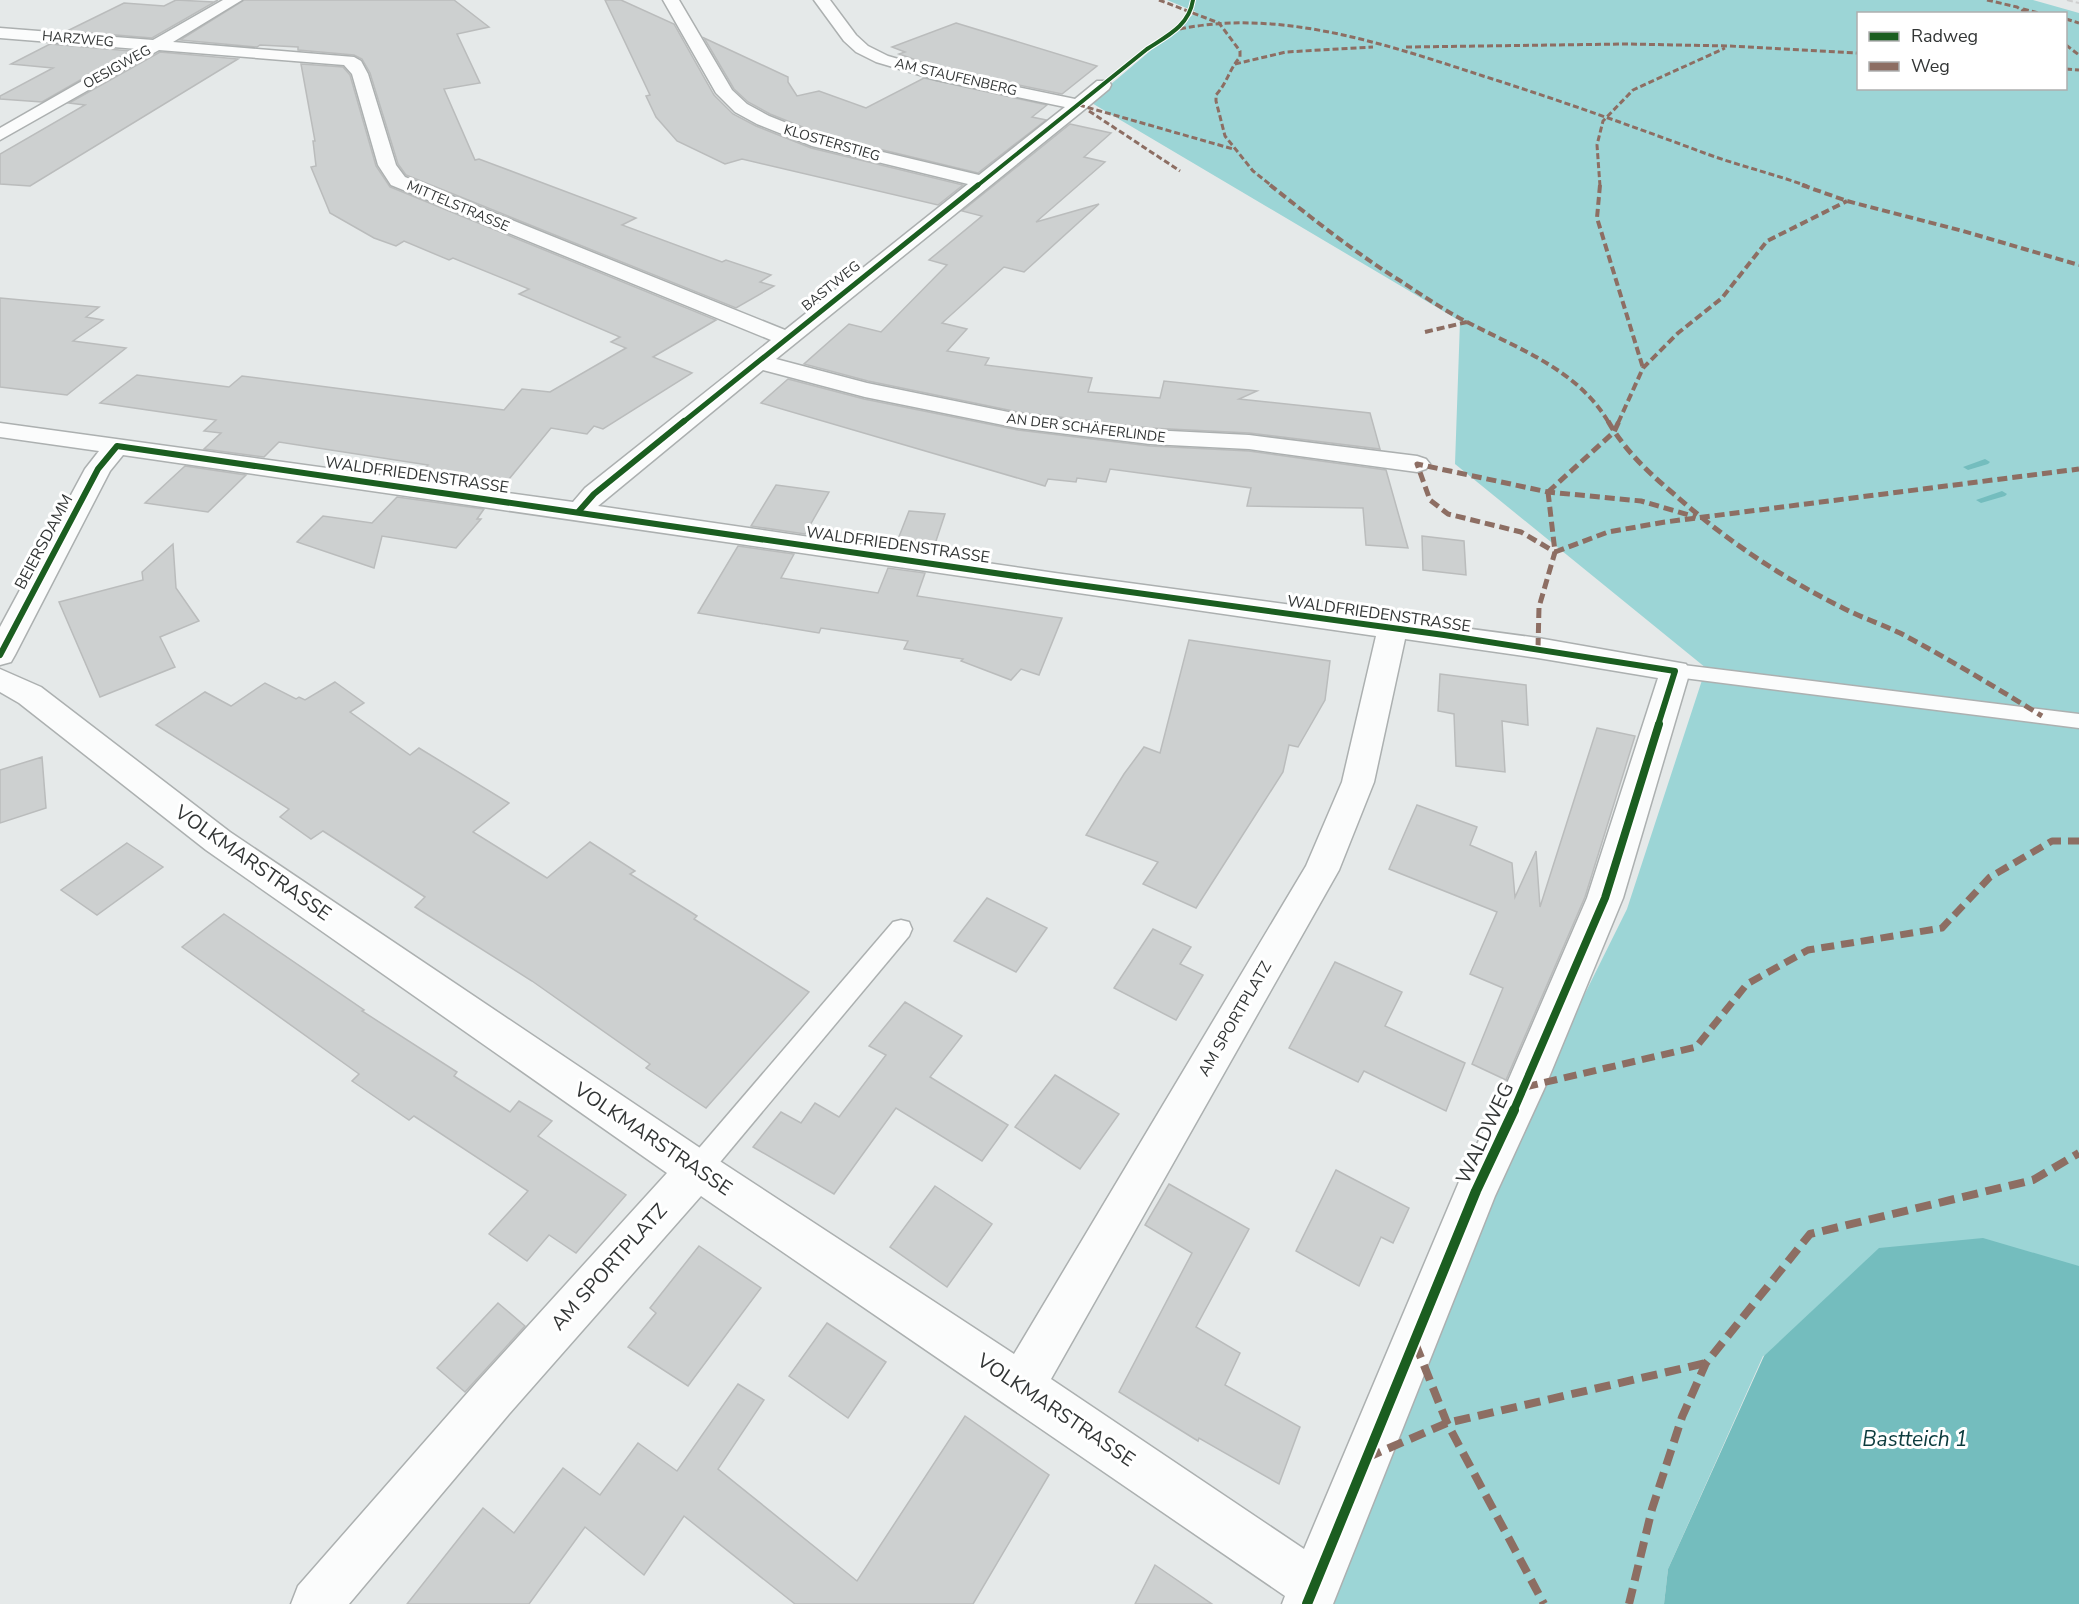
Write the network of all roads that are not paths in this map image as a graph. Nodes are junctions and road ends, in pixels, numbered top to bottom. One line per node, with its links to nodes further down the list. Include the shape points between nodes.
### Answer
1 (234, 0): 5 (street, OESIGWEG)
2 (671, 0): 9 (street, KLOSTERSTIEG, via 725,93 741,108 818,142)
3 (822, 0): 7 (street, AM STAUFENBERG, via 850,38 882,59)
4 (0, 33): 5 (street, HARZWEG)
5 (156, 46): 8 (street, OESIGWEG); 10 (street, MITTELSTRASSE, via 348,60 356,64 387,165 398,181)
6 (1103, 85): 7 (street, BASTWEG)
7 (1079, 105): 9 (street, BASTWEG)
8 (0, 135)
9 (982, 182): 10 (street, BASTWEG)
10 (788, 339): 11 (street, BASTWEG)
11 (760, 362): 14 (street, AN DER SCHÄFERLINDE, via 865,390 1018,421 1150,437 1249,442); 15 (street, BASTWEG, via 594,494)
12 (0, 430): 13 (street, WALDFRIEDENSTRASSE)
13 (117, 446): 15 (street, WALDFRIEDENSTRASSE); 17 (street, BEIERSDAMM, via 98,469)
14 (1417, 464)
15 (579, 511): 16 (street, WALDFRIEDENSTRASSE)
16 (1392, 630): 18 (street, WALDFRIEDENSTRASSE, via 1538,648); 23 (street, AM SPORTPLATZ, via 1358,782 1322,870)
17 (0, 655)
18 (1675, 671): 20 (lane); 24 (street, WALDWEG, via 1605,898 1476,1191)
19 (0, 679): 22 (street, VOLKMARSTRASSE, via 30,695 218,841)
20 (2079, 721)
21 (901, 929): 22 (lane, AM SPORTPLATZ)
22 (697, 1170): 23 (street, VOLKMARSTRASSE); 25 (street, AM SPORTPLATZ, via 492,1398)
23 (1021, 1386): 24 (street, VOLKMARSTRASSE)
24 (1311, 1595)
25 (316, 1604)

